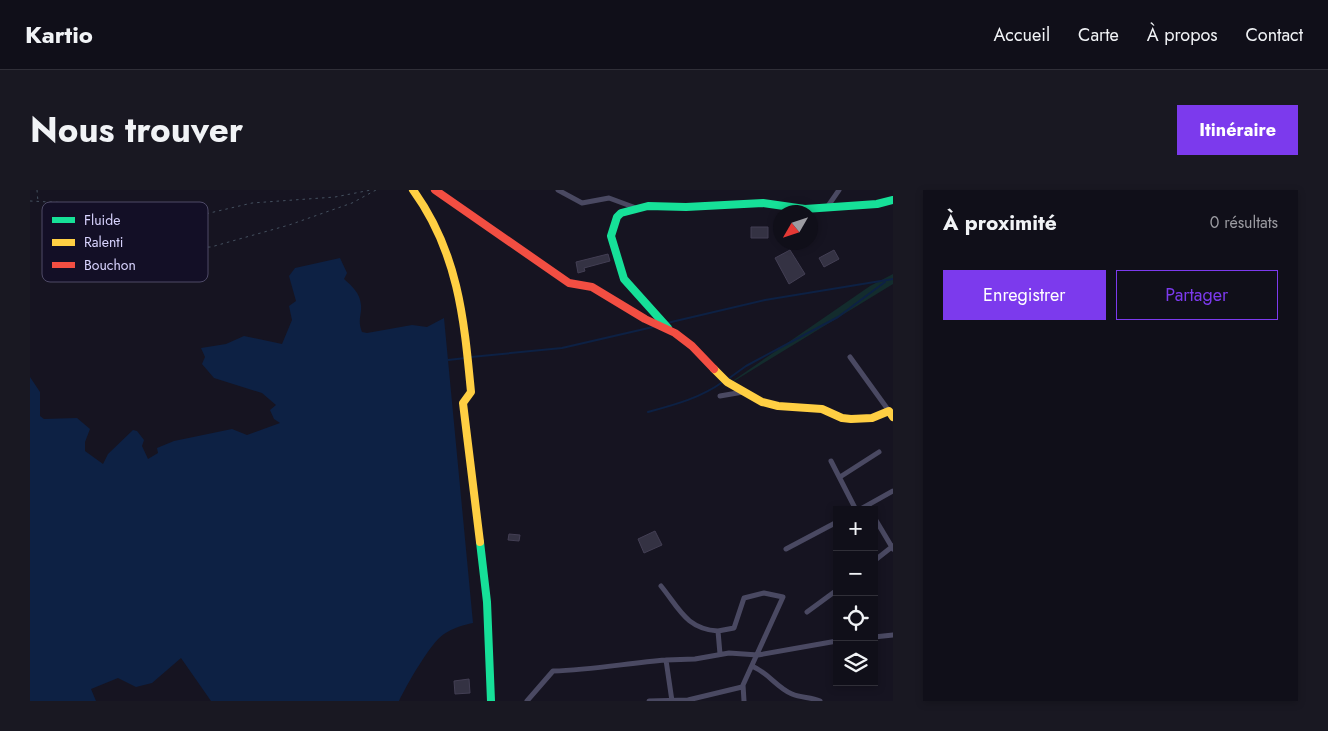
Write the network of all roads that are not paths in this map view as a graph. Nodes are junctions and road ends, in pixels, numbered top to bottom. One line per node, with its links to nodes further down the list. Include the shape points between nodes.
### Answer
1 (414, 190): 37 (street, via 446,245 465,326 472,392 463,403 488,602)
2 (435, 190): 8 (street, via 569,283 592,287)
3 (558, 190): 7 (street, via 582,203 612,198)
4 (839, 190): 6 (street)
5 (893, 200): 6 (street, via 871,205)
6 (828, 206): 7 (street, via 805,209 763,203)
7 (636, 208): 8 (street, via 617,217 612,242 626,283)
8 (669, 330): 10 (street, via 686,340 727,382)
9 (850, 357): 12 (street)
10 (742, 392): 11 (street); 12 (street, via 768,404 822,409 842,418)
11 (720, 396)
12 (891, 414)
13 (879, 452): 15 (street)
14 (831, 461): 15 (street)
15 (840, 477): 17 (street)
16 (893, 491): 18 (street)
17 (856, 506)
18 (870, 506)
19 (878, 523): 21 (street)
20 (833, 524): 22 (street)
21 (893, 547): 23 (street)
22 (786, 549)
23 (878, 558)
24 (661, 586): 27 (street, via 688,622)
25 (833, 593): 26 (street)
26 (807, 612)
27 (718, 631): 31 (street); 32 (street, via 735,627 744,598 764,593 783,597)
28 (893, 635): 29 (street)
29 (878, 637)
30 (833, 642): 32 (street)
31 (720, 654): 32 (street); 33 (street)
32 (758, 655): 34 (street)
33 (666, 660): 36 (street); 38 (street, via 618,667 600,666 590,670 553,671)
34 (752, 666): 35 (street); 41 (street, via 793,694)
35 (742, 687): 36 (street, via 688,700); 40 (street)
36 (672, 700): 39 (street)
37 (491, 701)
38 (529, 701)
39 (649, 701)
40 (744, 701)
41 (820, 701)

